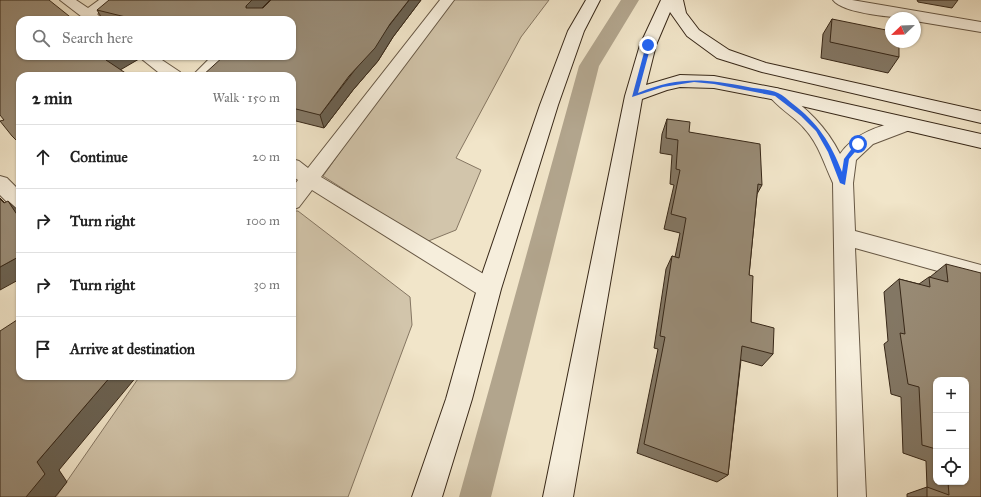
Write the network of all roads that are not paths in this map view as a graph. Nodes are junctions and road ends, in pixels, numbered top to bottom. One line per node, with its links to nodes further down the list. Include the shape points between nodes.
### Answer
1 (67, 0): 8 (street)
2 (109, 0): 9 (street)
3 (446, 0): 21 (street)
4 (593, 0): 28 (street, via 576,31 548,105)
5 (668, 0): 16 (street, via 648,45)
6 (676, 0): 17 (street, via 678,13 692,33 723,54 762,67)
7 (840, 0): 10 (street, via 853,6)
8 (91, 16)
9 (93, 16)
10 (981, 26)
11 (152, 60): 13 (street)
12 (217, 60): 14 (street)
13 (168, 72)
14 (204, 72)
15 (776, 94): 16 (street, via 714,82 694,81 662,85); 18 (street); 23 (street, via 803,114 818,130 831,152)
16 (634, 96): 30 (street)
17 (981, 117)
18 (910, 124): 19 (street); 23 (street, via 858,144 846,159)
19 (981, 141)
20 (296, 169): 21 (street)
21 (309, 179): 24 (street); 28 (street)
22 (0, 183): 25 (street)
23 (843, 183): 26 (street)
24 (296, 197)
25 (16, 199)
26 (845, 237): 27 (street); 31 (street)
27 (981, 274)
28 (489, 289): 29 (street, via 459,399)
29 (427, 497)
30 (558, 497)
31 (852, 497)

